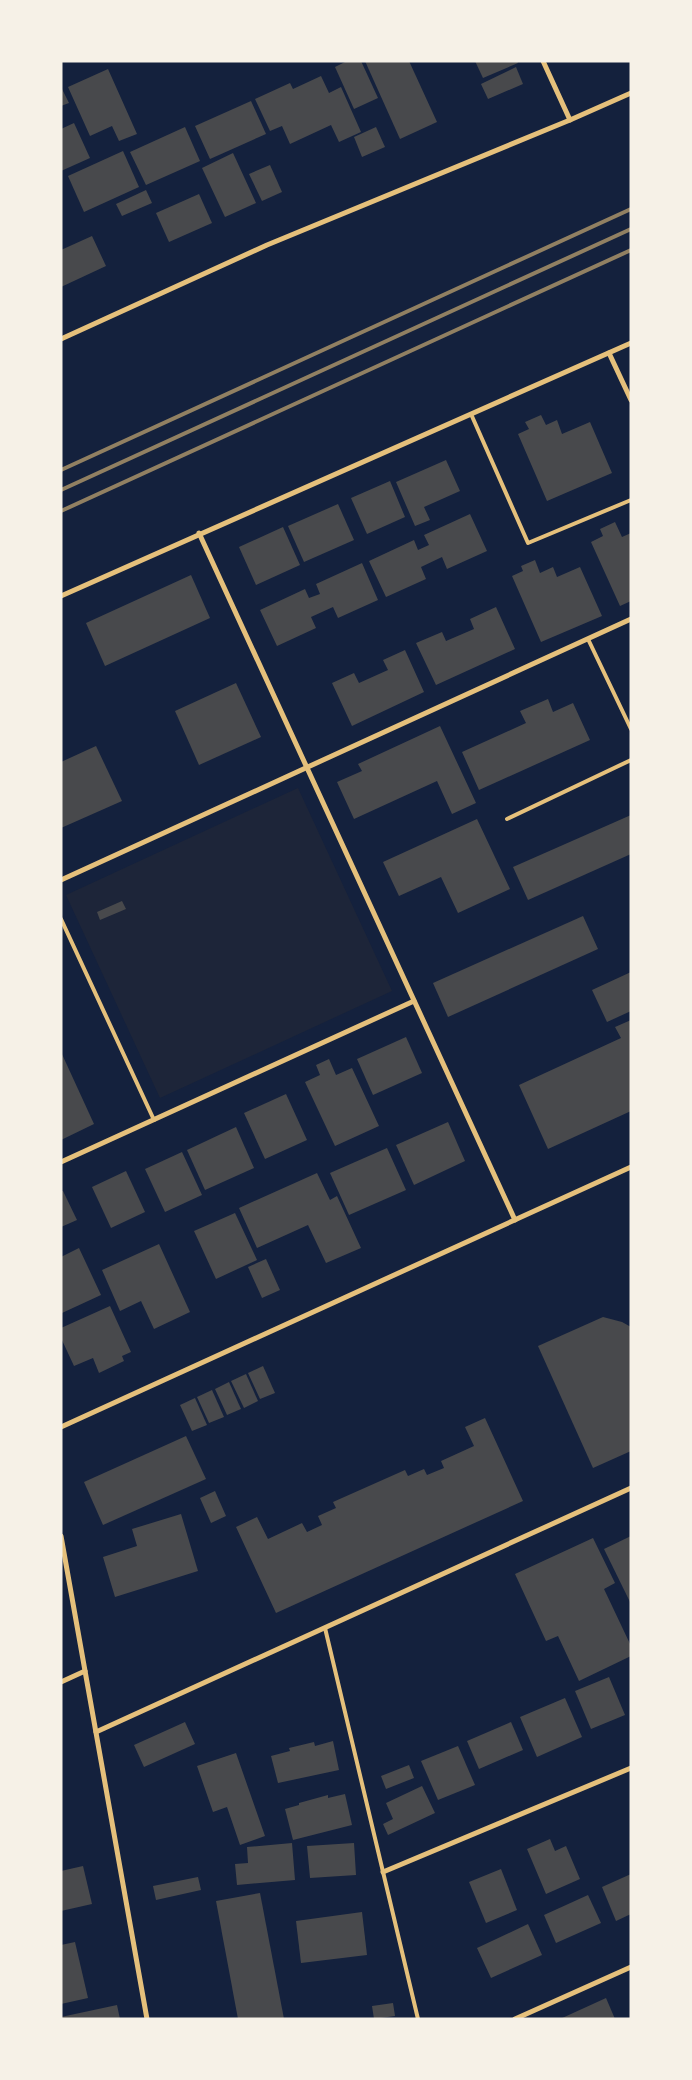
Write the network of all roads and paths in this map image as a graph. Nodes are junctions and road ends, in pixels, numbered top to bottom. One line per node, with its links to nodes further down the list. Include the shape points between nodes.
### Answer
1 (543, 61): 3 (street)
2 (631, 93): 3 (street)
3 (570, 120): 4 (street, via 267,245)
4 (62, 338)
5 (631, 343): 6 (street)
6 (609, 353): 7 (street); 8 (street)
7 (631, 400)
8 (471, 414): 9 (lane, via 528,543); 10 (street)
9 (631, 500)
10 (199, 533): 11 (street); 16 (street)
11 (61, 596)
12 (631, 619): 13 (street)
13 (588, 639): 14 (lane); 16 (street)
14 (631, 728)
15 (631, 760): 17 (lane)
16 (307, 767): 18 (street); 20 (street)
17 (507, 819)
18 (61, 880)
19 (61, 918): 21 (lane)
20 (414, 1001): 21 (street); 24 (street)
21 (154, 1120): 22 (street)
22 (61, 1162)
23 (631, 1167): 24 (street)
24 (515, 1220): 25 (street)
25 (61, 1427)
26 (631, 1488): 28 (street)
27 (61, 1536): 29 (street)
28 (325, 1628): 31 (street); 33 (lane)
29 (85, 1671): 30 (street); 31 (street)
30 (61, 1682)
31 (96, 1732): 35 (street)
32 (631, 1768): 33 (street)
33 (383, 1872): 36 (lane)
34 (631, 1967): 37 (street)
35 (147, 2019)
36 (418, 2019)
37 (515, 2019)

